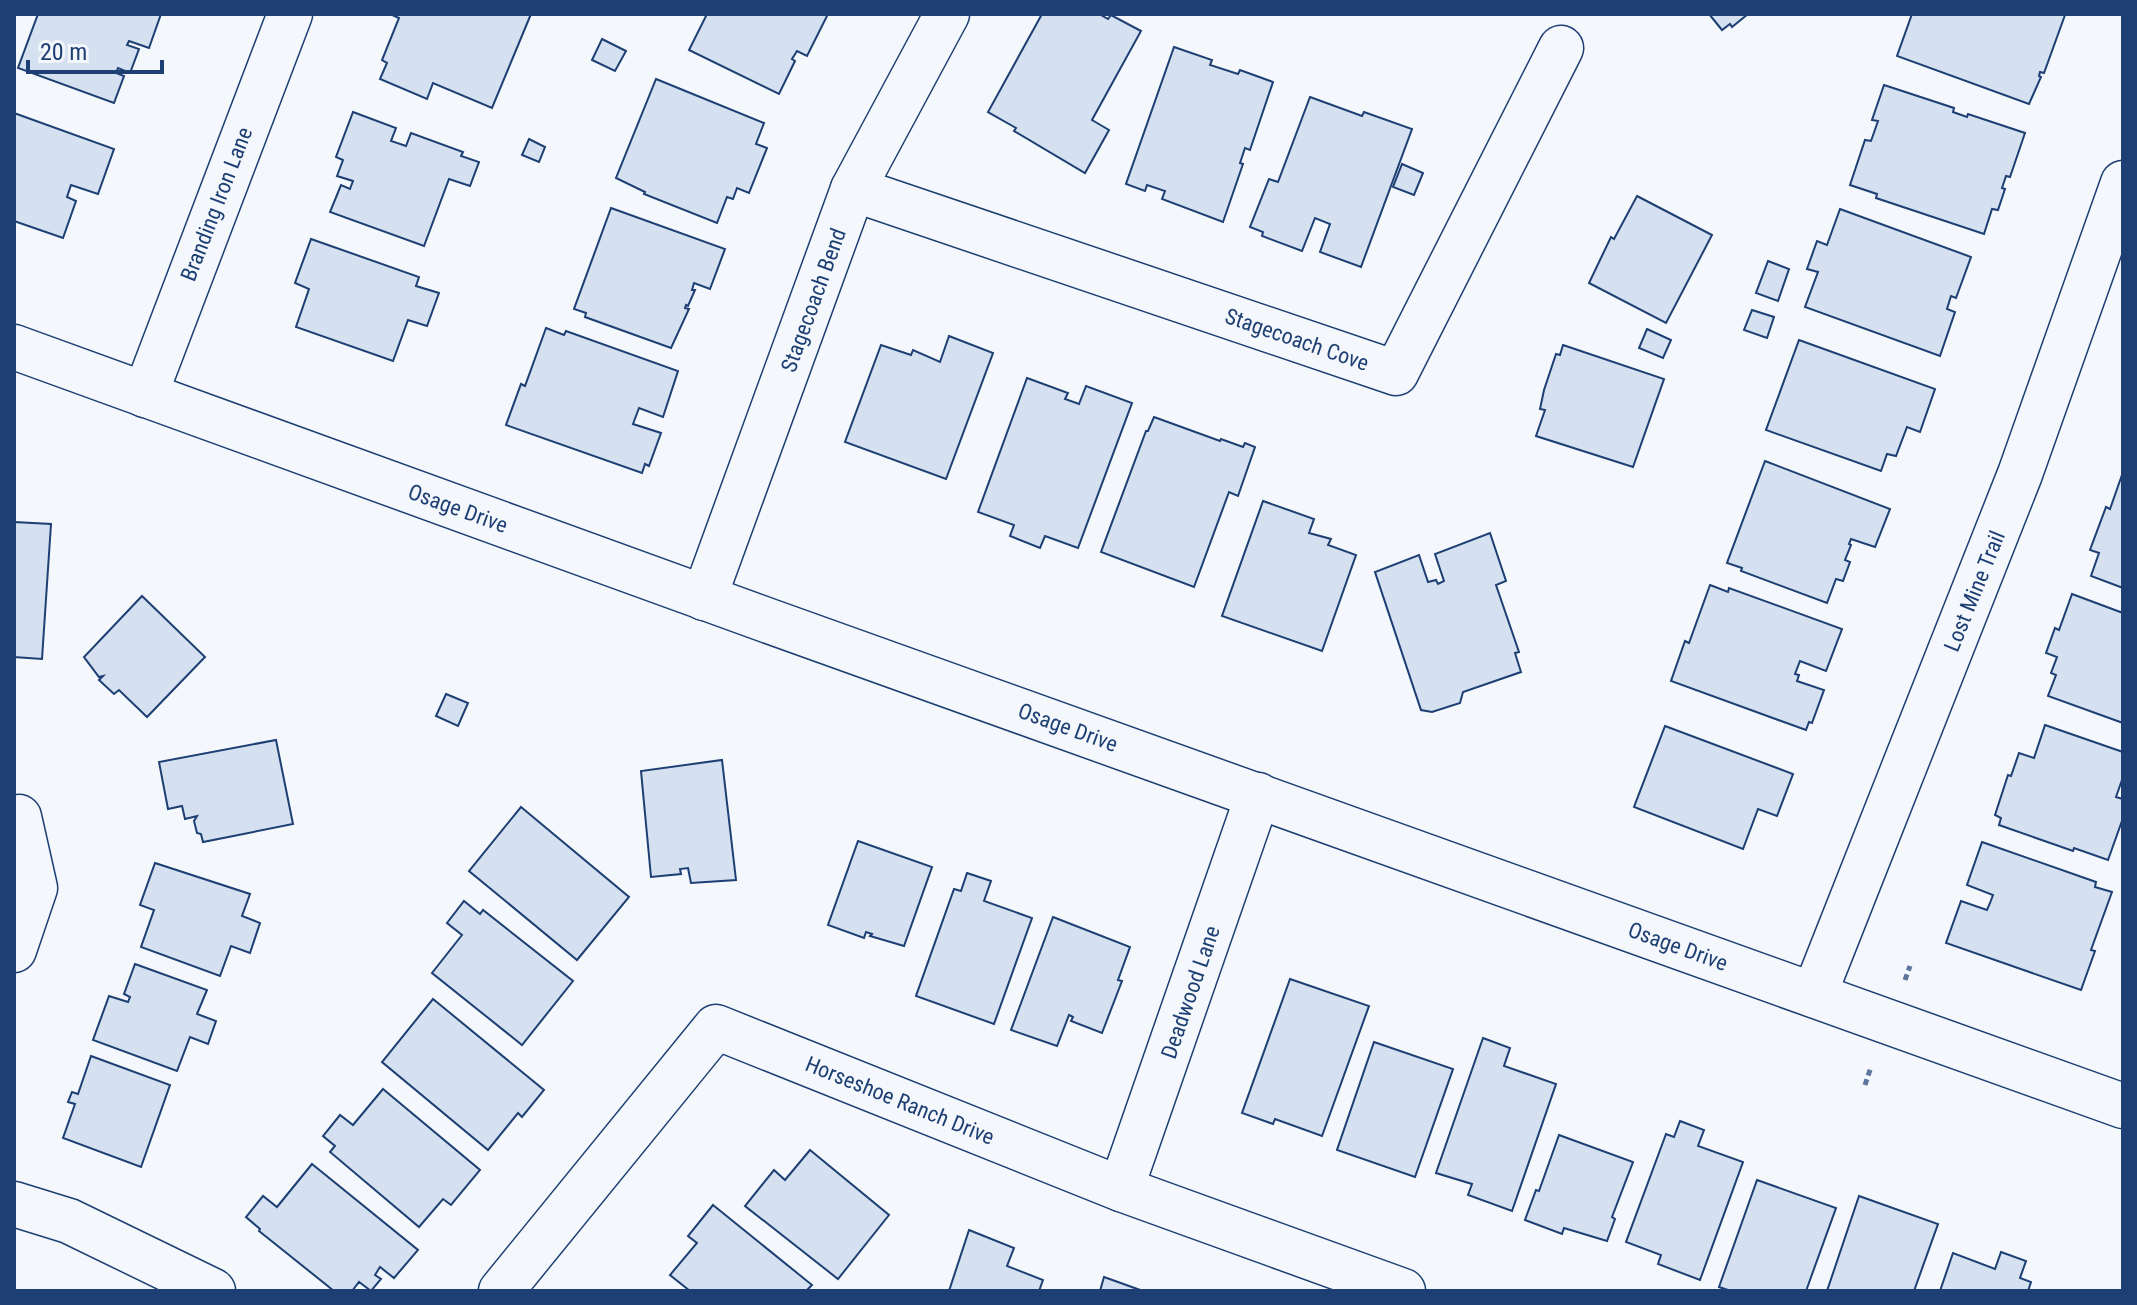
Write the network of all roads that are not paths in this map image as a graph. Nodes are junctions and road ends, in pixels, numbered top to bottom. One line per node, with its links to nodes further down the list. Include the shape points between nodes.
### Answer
1 (290, 14): 7 (street, Branding Iron Lane)
2 (947, 14): 5 (street, Stagecoach Bend)
3 (1561, 48): 5 (street, Stagecoach Cove, via 1396,373)
4 (2123, 183): 12 (street, Lost Mine Trail, via 2020,474)
5 (853, 189): 8 (street, Stagecoach Bend)
6 (14, 347): 7 (street, Osage Drive)
7 (145, 395): 8 (street, Osage Drive)
8 (704, 598): 9 (street, Osage Drive)
9 (1258, 795): 12 (street, Osage Drive); 14 (street, Deadwood Lane)
10 (19, 817): 11 (street, via 35,888)
11 (14, 950)
12 (1814, 995): 13 (street, Osage Drive)
13 (2123, 1106)
14 (1121, 1189): 17 (street, Horseshoe Ranch Drive, via 716,1027); 18 (street, Horseshoe Ranch Drive)
15 (14, 1204): 16 (street, via 69,1221)
16 (213, 1291)
17 (501, 1291)
18 (1403, 1291)

